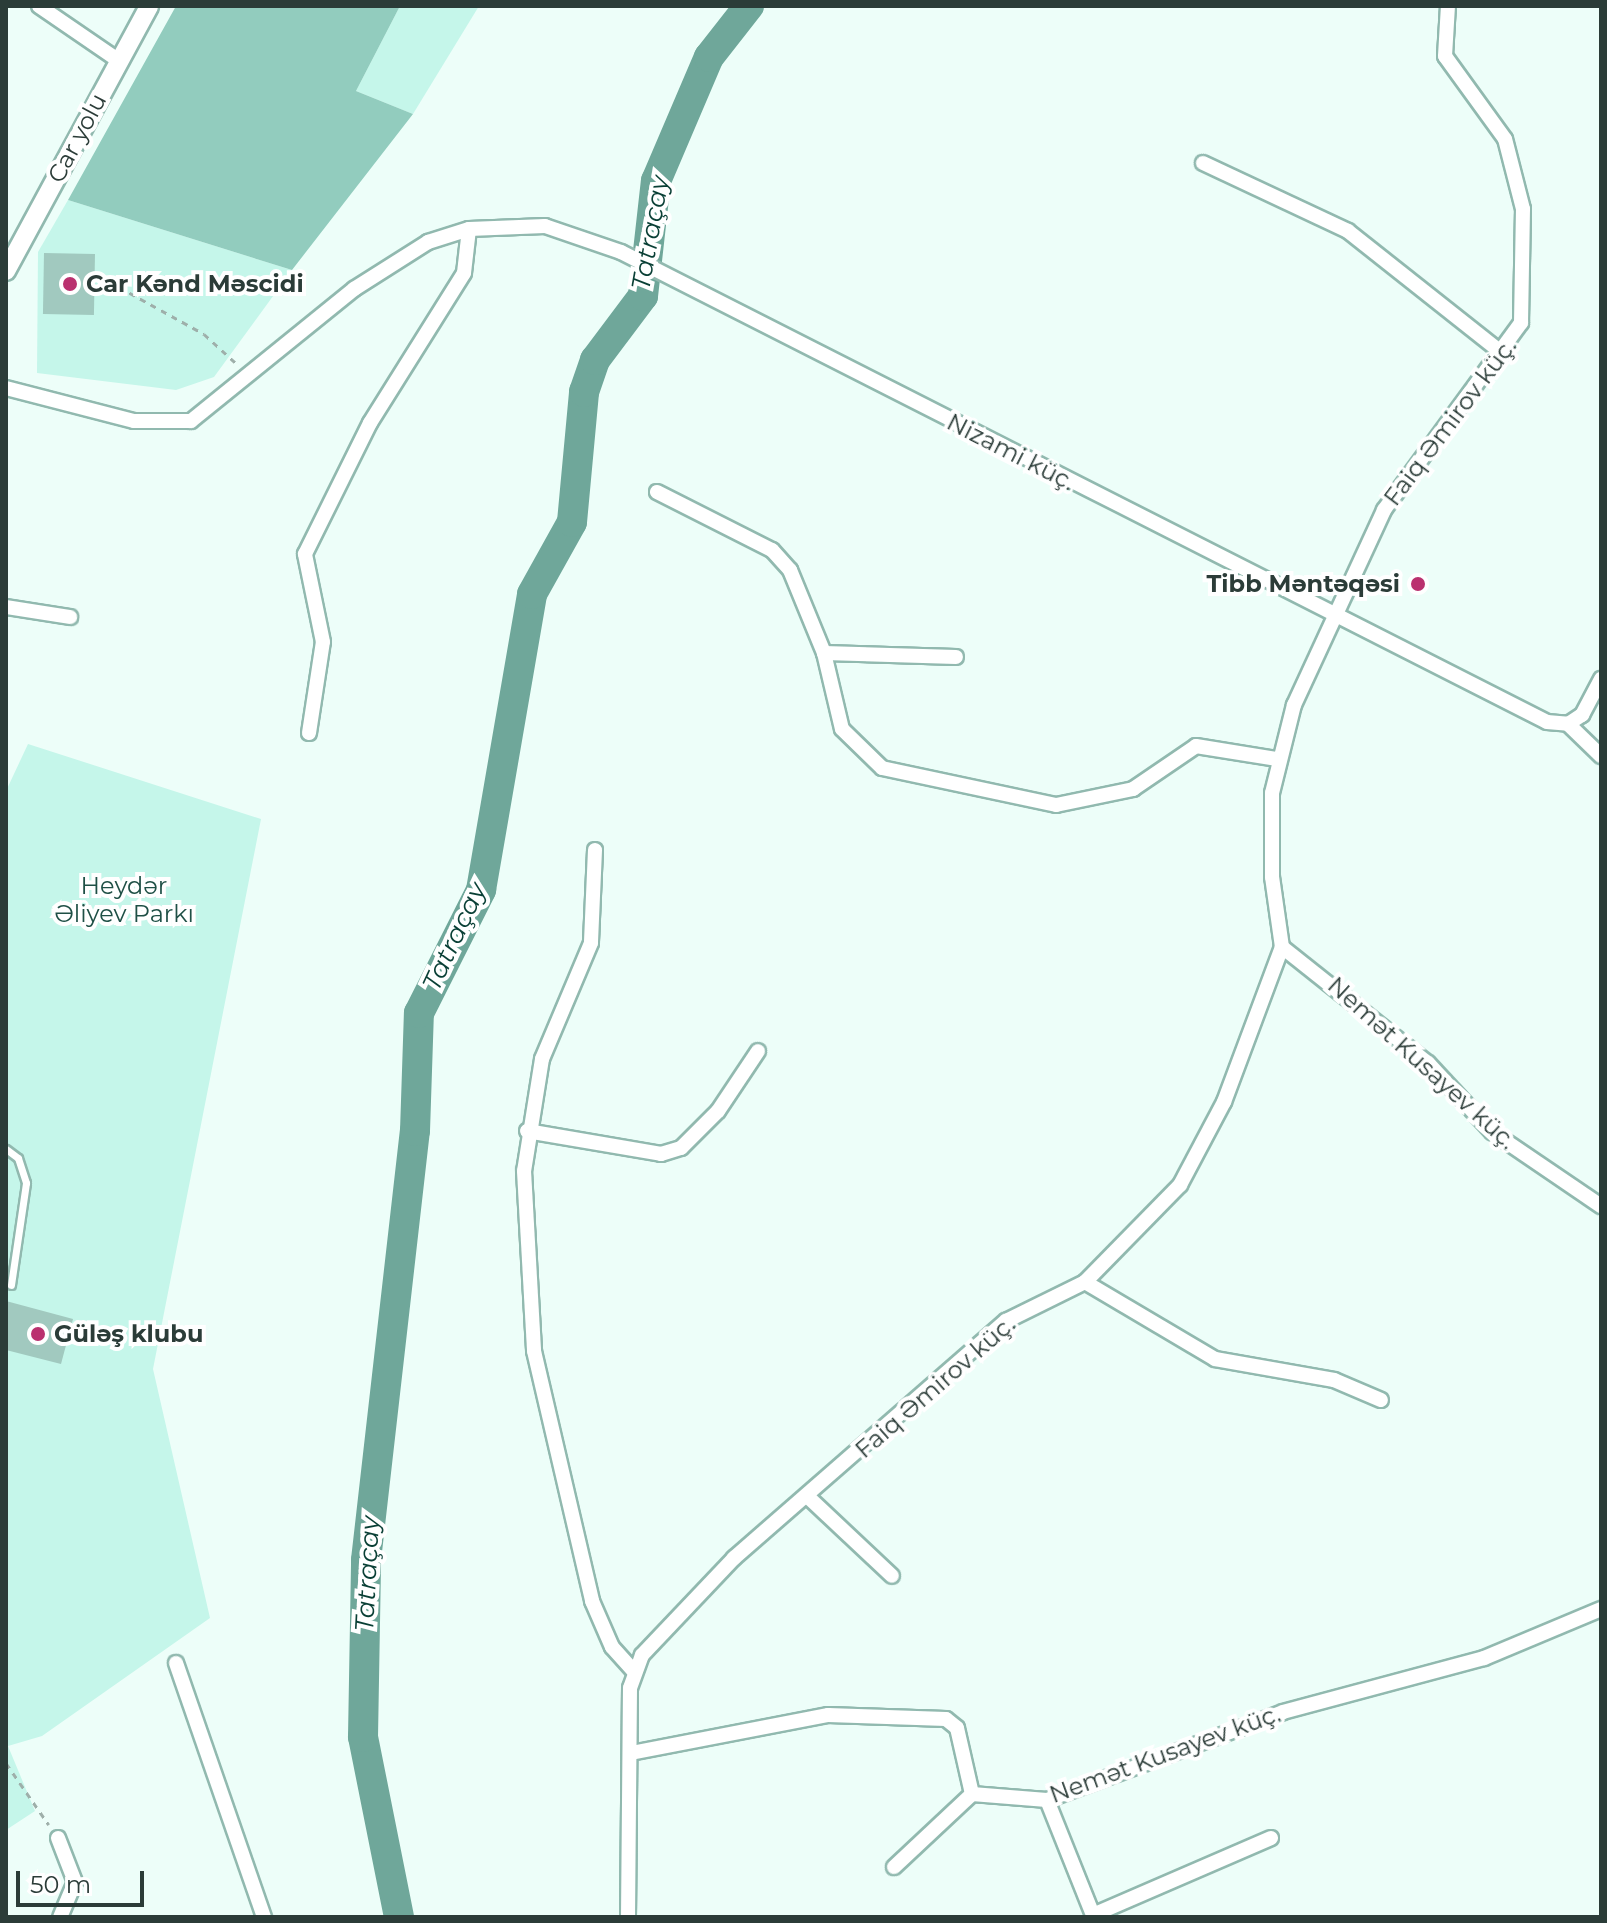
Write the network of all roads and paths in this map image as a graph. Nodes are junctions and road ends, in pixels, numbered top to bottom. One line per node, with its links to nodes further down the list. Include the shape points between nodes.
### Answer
1 (39, 6): 4 (street)
2 (149, 6): 4 (street, Car yolu)
3 (1448, 6): 9 (street, Faiq Əmirov küç., via 1445,56 1505,139 1523,209 1521,323)
4 (118, 60): 7 (street, Car yolu)
5 (1203, 163): 9 (street, via 1348,231)
6 (469, 229): 10 (street, via 394,262); 15 (street, Nizami küç., via 545,226 621,252); 20 (street, via 458,285 370,423 305,554 323,642)
7 (6, 271)
8 (119, 287): 10 (path, via 204,334)
9 (1503, 354): 15 (street, Faiq Əmirov küç., via 1384,510)
10 (251, 377): 11 (street, via 216,408 166,424 90,413)
11 (6, 388)
12 (657, 492): 16 (street, via 772,550 807,600)
13 (6, 607): 14 (street)
14 (70, 617)
15 (1336, 618): 19 (street, Nizami küç., via 1523,711); 22 (street, Faiq Əmirov küç.)
16 (824, 653): 17 (street); 22 (street, via 834,711 866,759 1023,803 1056,805 1126,792 1196,746)
17 (956, 657)
18 (1601, 679): 19 (street)
19 (1568, 724): 21 (street)
20 (309, 733)
21 (1601, 756)
22 (1276, 759): 24 (street, Faiq Əmirov küç., via 1270,843)
23 (595, 850): 26 (street, via 591,943 542,1059)
24 (1282, 947): 28 (street, Nemət Kusayev küç., via 1428,1063 1492,1132); 29 (street, Faiq Əmirov küç., via 1224,1102 1180,1185)
25 (758, 1051): 26 (street, via 718,1111 681,1148 661,1154)
26 (527, 1131): 36 (street, via 534,1351 592,1601 612,1647)
27 (6, 1149): 30 (lane, via 18,1158 26,1183)
28 (1601, 1206)
29 (1085, 1282): 31 (street, via 1215,1359 1334,1380); 32 (street, Faiq Əmirov küç., via 1006,1321)
30 (11, 1285)
31 (1381, 1400)
32 (808, 1497): 33 (street); 36 (street, Faiq Əmirov küç., via 705,1585)
33 (892, 1576)
34 (1601, 1609): 40 (street, Nemət Kusayev küç., via 1484,1658 1283,1712)
35 (176, 1663): 45 (street)
36 (633, 1670): 37 (street)
37 (631, 1753): 39 (street, via 828,1715 946,1719 957,1728); 46 (street)
38 (6, 1763): 41 (path)
39 (972, 1794): 40 (street, Nemət Kusayev küç.); 43 (street)
40 (1047, 1800): 42 (street, via 1093,1915)
41 (58, 1838): 44 (street, via 75,1882)
42 (1271, 1838)
43 (894, 1867)
44 (60, 1917)
45 (264, 1917)
46 (628, 1917)

